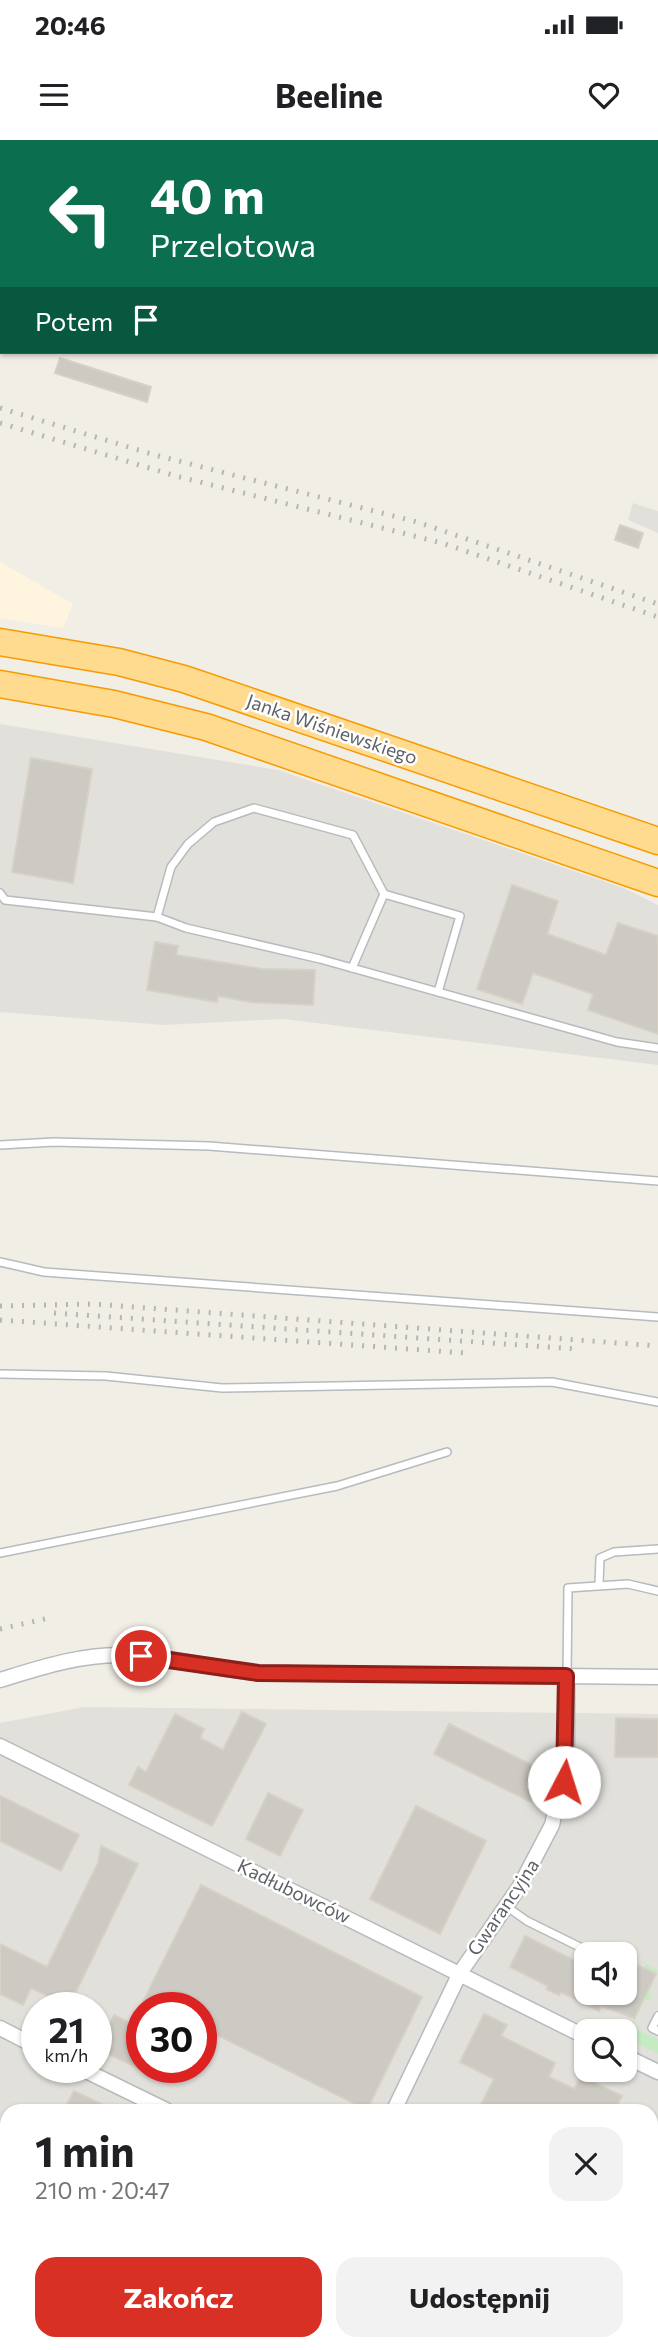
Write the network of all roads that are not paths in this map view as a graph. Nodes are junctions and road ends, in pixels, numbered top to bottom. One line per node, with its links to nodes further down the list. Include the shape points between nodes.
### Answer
1 (0, 642): 3 (highway, Janka Wiśniewskiego, via 119,662 184,679)
2 (0, 684): 4 (highway, Janka Wiśniewskiego, via 124,706 206,727)
3 (658, 841)
4 (658, 883)
5 (0, 893): 7 (lane, via 5,900)
6 (384, 894): 7 (lane, via 353,835 254,808 214,822 188,844 171,867); 8 (lane); 9 (lane, via 460,916)
7 (158, 917): 8 (lane, via 186,928)
8 (352, 968): 9 (lane)
9 (438, 992): 10 (lane, via 617,1042)
10 (658, 1048)
11 (0, 1145): 12 (lane, via 209,1146)
12 (658, 1181)
13 (0, 1262): 14 (lane, via 44,1272)
14 (658, 1317)
15 (0, 1374): 16 (lane, via 106,1376 222,1388 552,1382)
16 (658, 1402)
17 (447, 1452): 19 (lane, via 337,1486)
18 (658, 1549): 20 (lane, via 614,1552 600,1558)
19 (0, 1553)
20 (599, 1585): 21 (lane, via 628,1584); 22 (lane, via 568,1588)
21 (658, 1591)
22 (566, 1676): 23 (street); 24 (street, via 258,1673 121,1654 82,1658); 26 (street, Gwarancyjna, via 567,1758 559,1804 543,1846)
23 (658, 1677)
24 (0, 1680)
25 (0, 1746): 28 (street, Kadłubowców)
26 (506, 1906): 27 (lane); 28 (street, Gwarancyjna)
27 (574, 1944)
28 (460, 1973): 31 (street, Kadłubowców); 38 (street, Gwarancyjna)
29 (658, 2016): 32 (lane, via 652,2028)
30 (0, 2028): 33 (street)
31 (574, 2031)
32 (658, 2031)
33 (21, 2039)
34 (637, 2062): 35 (street)
35 (658, 2072)
36 (111, 2083): 37 (street)
37 (154, 2104)
38 (397, 2104)

